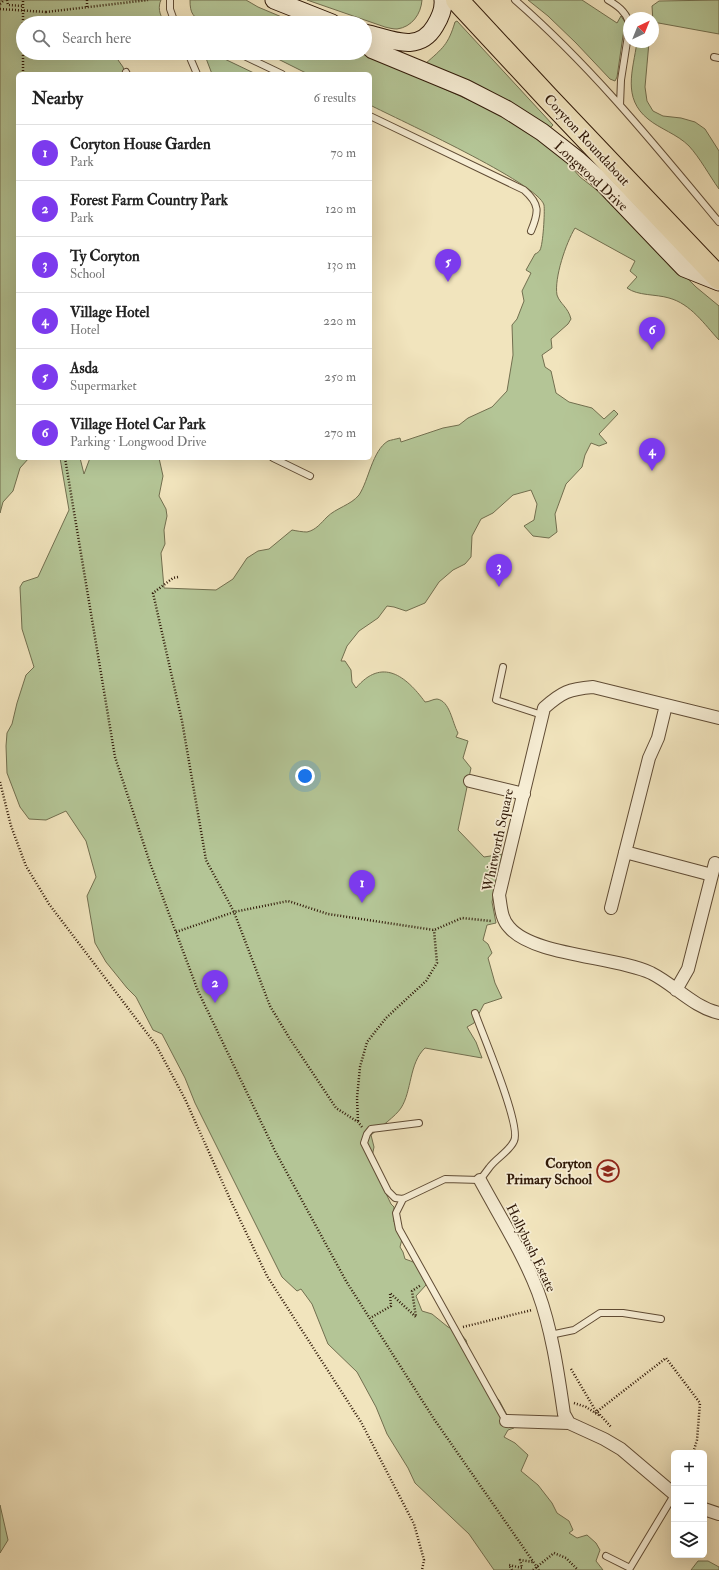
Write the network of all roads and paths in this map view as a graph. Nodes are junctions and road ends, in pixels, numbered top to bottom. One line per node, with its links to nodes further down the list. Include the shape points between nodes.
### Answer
1 (4, 0): 12 (path)
2 (7, 0): 13 (path, via 8,5)
3 (23, 0): 13 (path)
4 (87, 0): 14 (path)
5 (148, 0): 14 (path)
6 (170, 0): 18 (lane)
7 (274, 0): 19 (street)
8 (443, 0): 20 (street, via 440,19 432,32 419,41 402,43)
9 (457, 0): 33 (highway, Coryton Roundabout)
10 (515, 0): 29 (lane, via 549,29)
11 (608, 0): 16 (lane)
12 (0, 4)
13 (22, 6): 17 (path)
14 (87, 7): 15 (path, bridge, via 46,12)
15 (0, 9)
16 (624, 12)
17 (22, 16)
18 (172, 16)
19 (314, 16)
20 (372, 35)
21 (626, 48): 29 (lane)
22 (372, 49): 34 (street, Longwood Drive, via 465,88 542,132 597,178 684,268)
23 (23, 60): 26 (path)
24 (191, 60): 27 (lane)
25 (253, 60): 28 (lane)
26 (23, 72)
27 (196, 72)
28 (278, 72)
29 (620, 105): 31 (lane)
30 (372, 117): 32 (lane, via 524,190 533,198 537,209 537,218)
31 (719, 222)
32 (531, 231)
33 (719, 278)
34 (719, 282)
35 (65, 460): 53 (path, via 115,757)
36 (277, 460): 37 (lane)
37 (310, 476)
38 (178, 577): 50 (path, via 153,593 182,721 206,860)
39 (503, 667): 41 (lane, via 496,700)
40 (666, 705): 41 (street, Whitworth Square, via 593,687 572,689 554,699 544,708); 42 (street, Whitworth Square); 46 (street, via 658,738 649,758)
41 (542, 715): 45 (street, Whitworth Square)
42 (719, 718)
43 (470, 781): 45 (street)
44 (0, 782): 81 (path, via 11,826 26,866 49,904 156,1045 185,1098 267,1276 361,1422 414,1524 424,1560)
45 (524, 794): 51 (street, Whitworth Square, via 499,895)
46 (625, 852): 48 (street); 49 (street)
47 (715, 862): 48 (street)
48 (712, 875): 54 (street, via 688,969)
49 (611, 908)
50 (234, 912): 52 (path, via 288,901 328,914); 53 (path); 57 (path, via 270,1006 336,1108)
51 (506, 922): 52 (path, via 462,918); 54 (street, Whitworth Square, via 519,937 541,946 633,967 652,974)
52 (434, 930): 57 (path, via 437,963 426,981 386,1018 367,1042 360,1067)
53 (176, 932): 80 (path, via 198,991 275,1150 346,1281 434,1419)
54 (676, 990): 56 (street, Whitworth Square, via 696,1003)
55 (475, 1013): 60 (lane, via 510,1106 515,1135 515,1140 507,1151 489,1167)
56 (719, 1013)
57 (358, 1122): 59 (path)
58 (419, 1123): 59 (lane, via 372,1129)
59 (367, 1134): 61 (lane, via 364,1143 388,1191 395,1198)
60 (480, 1180): 61 (lane, via 445,1180); 63 (street, Hollybush Estate, via 513,1239 538,1292)
61 (403, 1199): 62 (lane, via 396,1212 399,1229)
62 (428, 1280): 64 (path, via 412,1291 416,1317 390,1293 390,1306); 66 (lane)
63 (542, 1308): 66 (path); 67 (street, Hollybush Estate)
64 (372, 1317)
65 (661, 1319): 67 (lane, via 623,1313 600,1313 574,1330)
66 (456, 1328): 71 (lane)
67 (550, 1335): 68 (street, Hollybush Estate)
68 (553, 1351): 69 (street, Hollybush Estate); 70 (path, via 562,1354)
69 (562, 1400): 70 (path); 72 (street, Hollybush Estate, via 564,1414)
70 (596, 1412): 73 (path); 74 (path, via 666,1358 700,1403)
71 (506, 1421): 72 (street)
72 (569, 1423): 75 (street, via 604,1438)
73 (614, 1430)
74 (694, 1450)
75 (671, 1492)
76 (671, 1500): 79 (lane, via 630,1568)
77 (707, 1510): 78 (street)
78 (719, 1514)
79 (606, 1556)
80 (533, 1562): 82 (path, via 520,1560 522,1568 509,1565); 84 (path)
81 (422, 1570)
82 (512, 1570)
83 (533, 1570): 85 (path, bridge, via 554,1553 566,1558)
84 (539, 1570)
85 (578, 1570)

